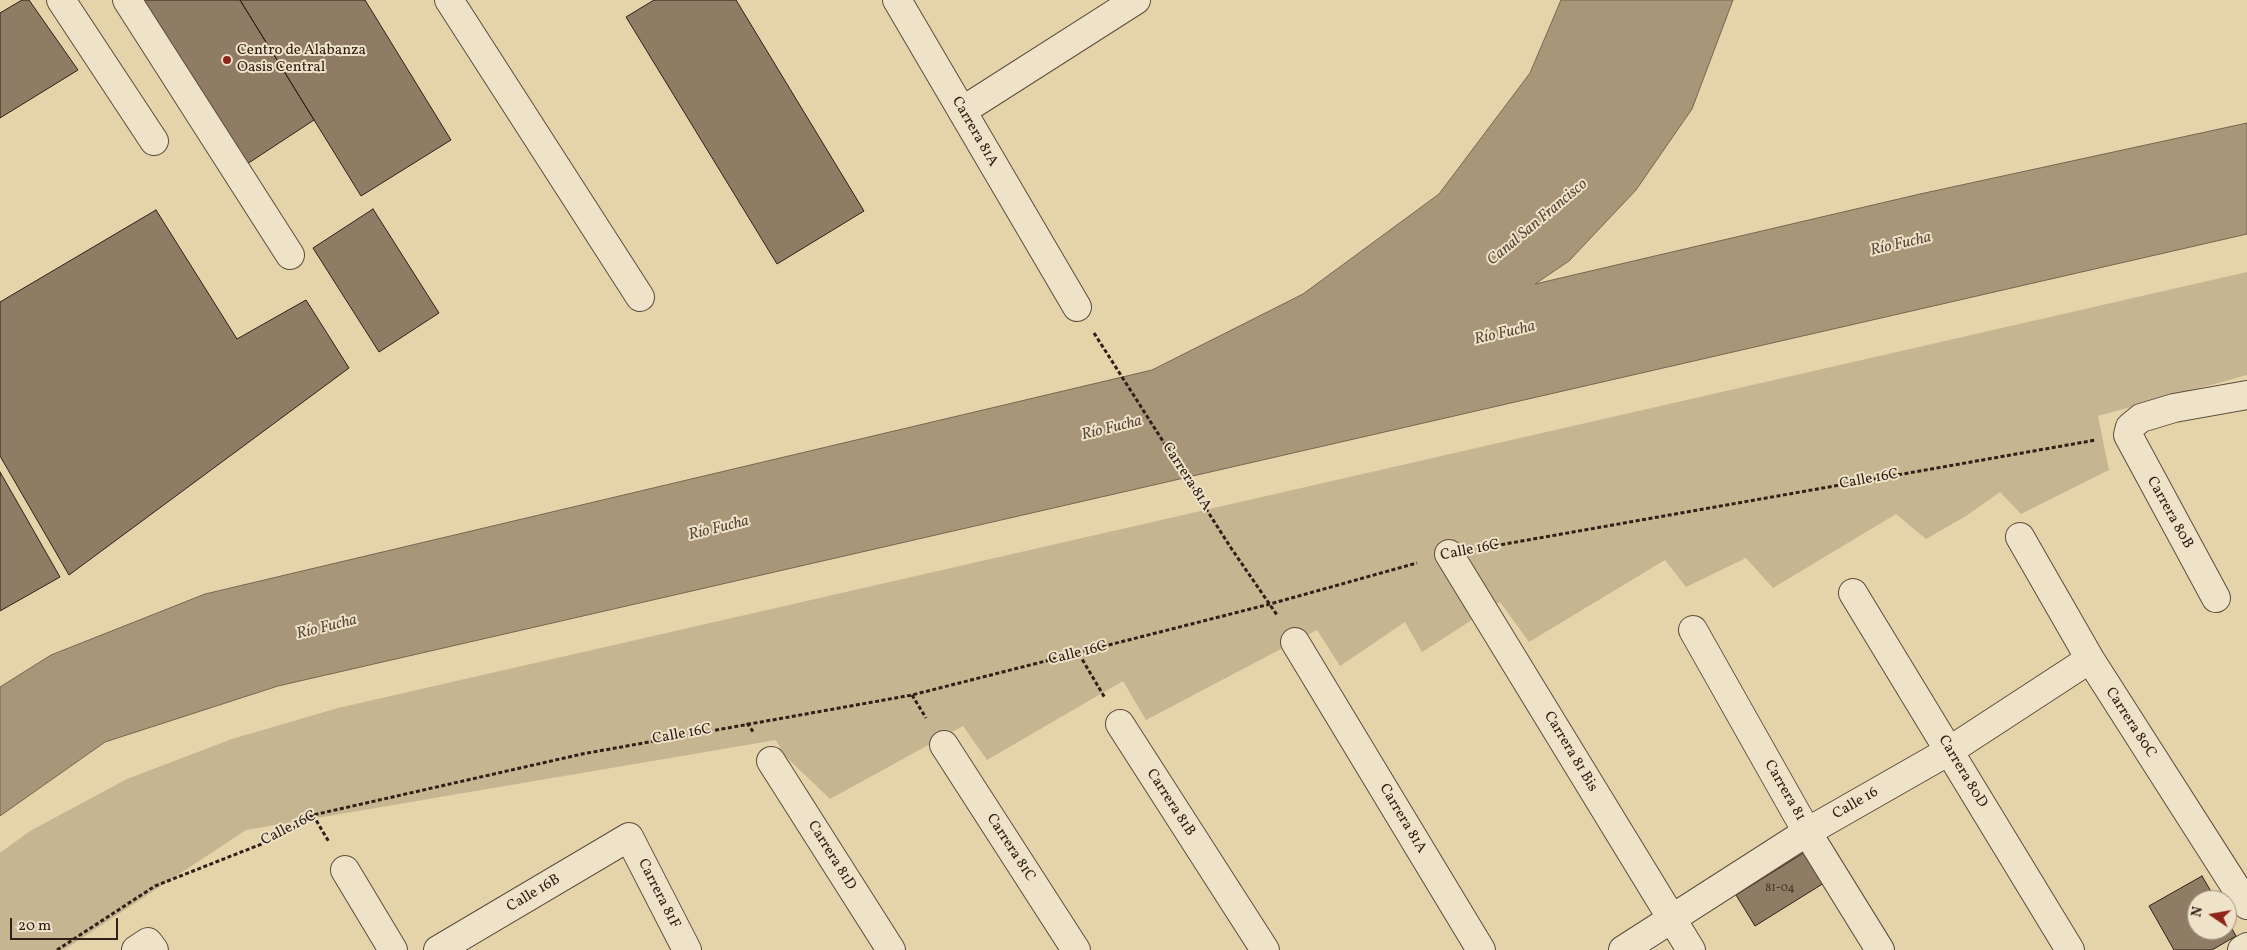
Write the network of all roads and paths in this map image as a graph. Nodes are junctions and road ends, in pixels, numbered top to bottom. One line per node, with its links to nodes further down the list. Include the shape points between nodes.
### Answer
1 (61, 0): 7 (street)
2 (127, 0): 8 (street)
3 (449, 0): 9 (street)
4 (897, 0): 6 (street, Carrera 81A)
5 (1136, 0): 6 (street)
6 (962, 111): 10 (street, Carrera 81A)
7 (154, 141)
8 (290, 255)
9 (640, 297)
10 (1078, 307): 17 (path, Carrera 81A)
11 (2247, 394): 12 (street, via 2141,418)
12 (2129, 431): 14 (path, Calle 16C); 16 (street, Carrera 80B)
13 (2020, 536): 21 (street, Carrera 80C)
14 (1449, 554): 17 (path, Calle 16C); 30 (street, Carrera 81 Bis)
15 (1853, 593): 24 (street, Carrera 80D)
16 (2216, 598)
17 (1270, 604): 19 (path, Carrera 81A); 20 (path, Calle 16C)
18 (1693, 630): 26 (street, Carrera 81)
19 (1296, 642): 39 (street, Carrera 81A)
20 (1079, 654): 22 (path); 32 (path, Calle 16C, via 912,695 582,754 313,815 282,836 155,886)
21 (2090, 659): 24 (street, Calle 16); 29 (street, Carrera 80C)
22 (1120, 724): 38 (street, Carrera 81B)
23 (944, 745): 37 (street, Carrera 81C)
24 (1949, 751): 26 (street, Calle 16); 43 (street, Carrera 80D)
25 (772, 761): 36 (street, Carrera 81D)
26 (1807, 832): 30 (street, Calle 16); 42 (street, Carrera 81)
27 (629, 837): 34 (street, Calle 16B); 35 (street, Carrera 81F)
28 (345, 870): 33 (street)
29 (2247, 905)
30 (1672, 919): 40 (street, Calle 16); 41 (street, Carrera 81 Bis)
31 (2247, 947): 44 (street)
32 (58, 950)
33 (393, 950)
34 (438, 950)
35 (687, 950)
36 (891, 950)
37 (1076, 950)
38 (1265, 950)
39 (1481, 950)
40 (1623, 950)
41 (1691, 950)
42 (1880, 950)
43 (2070, 950)
44 (2242, 950)

